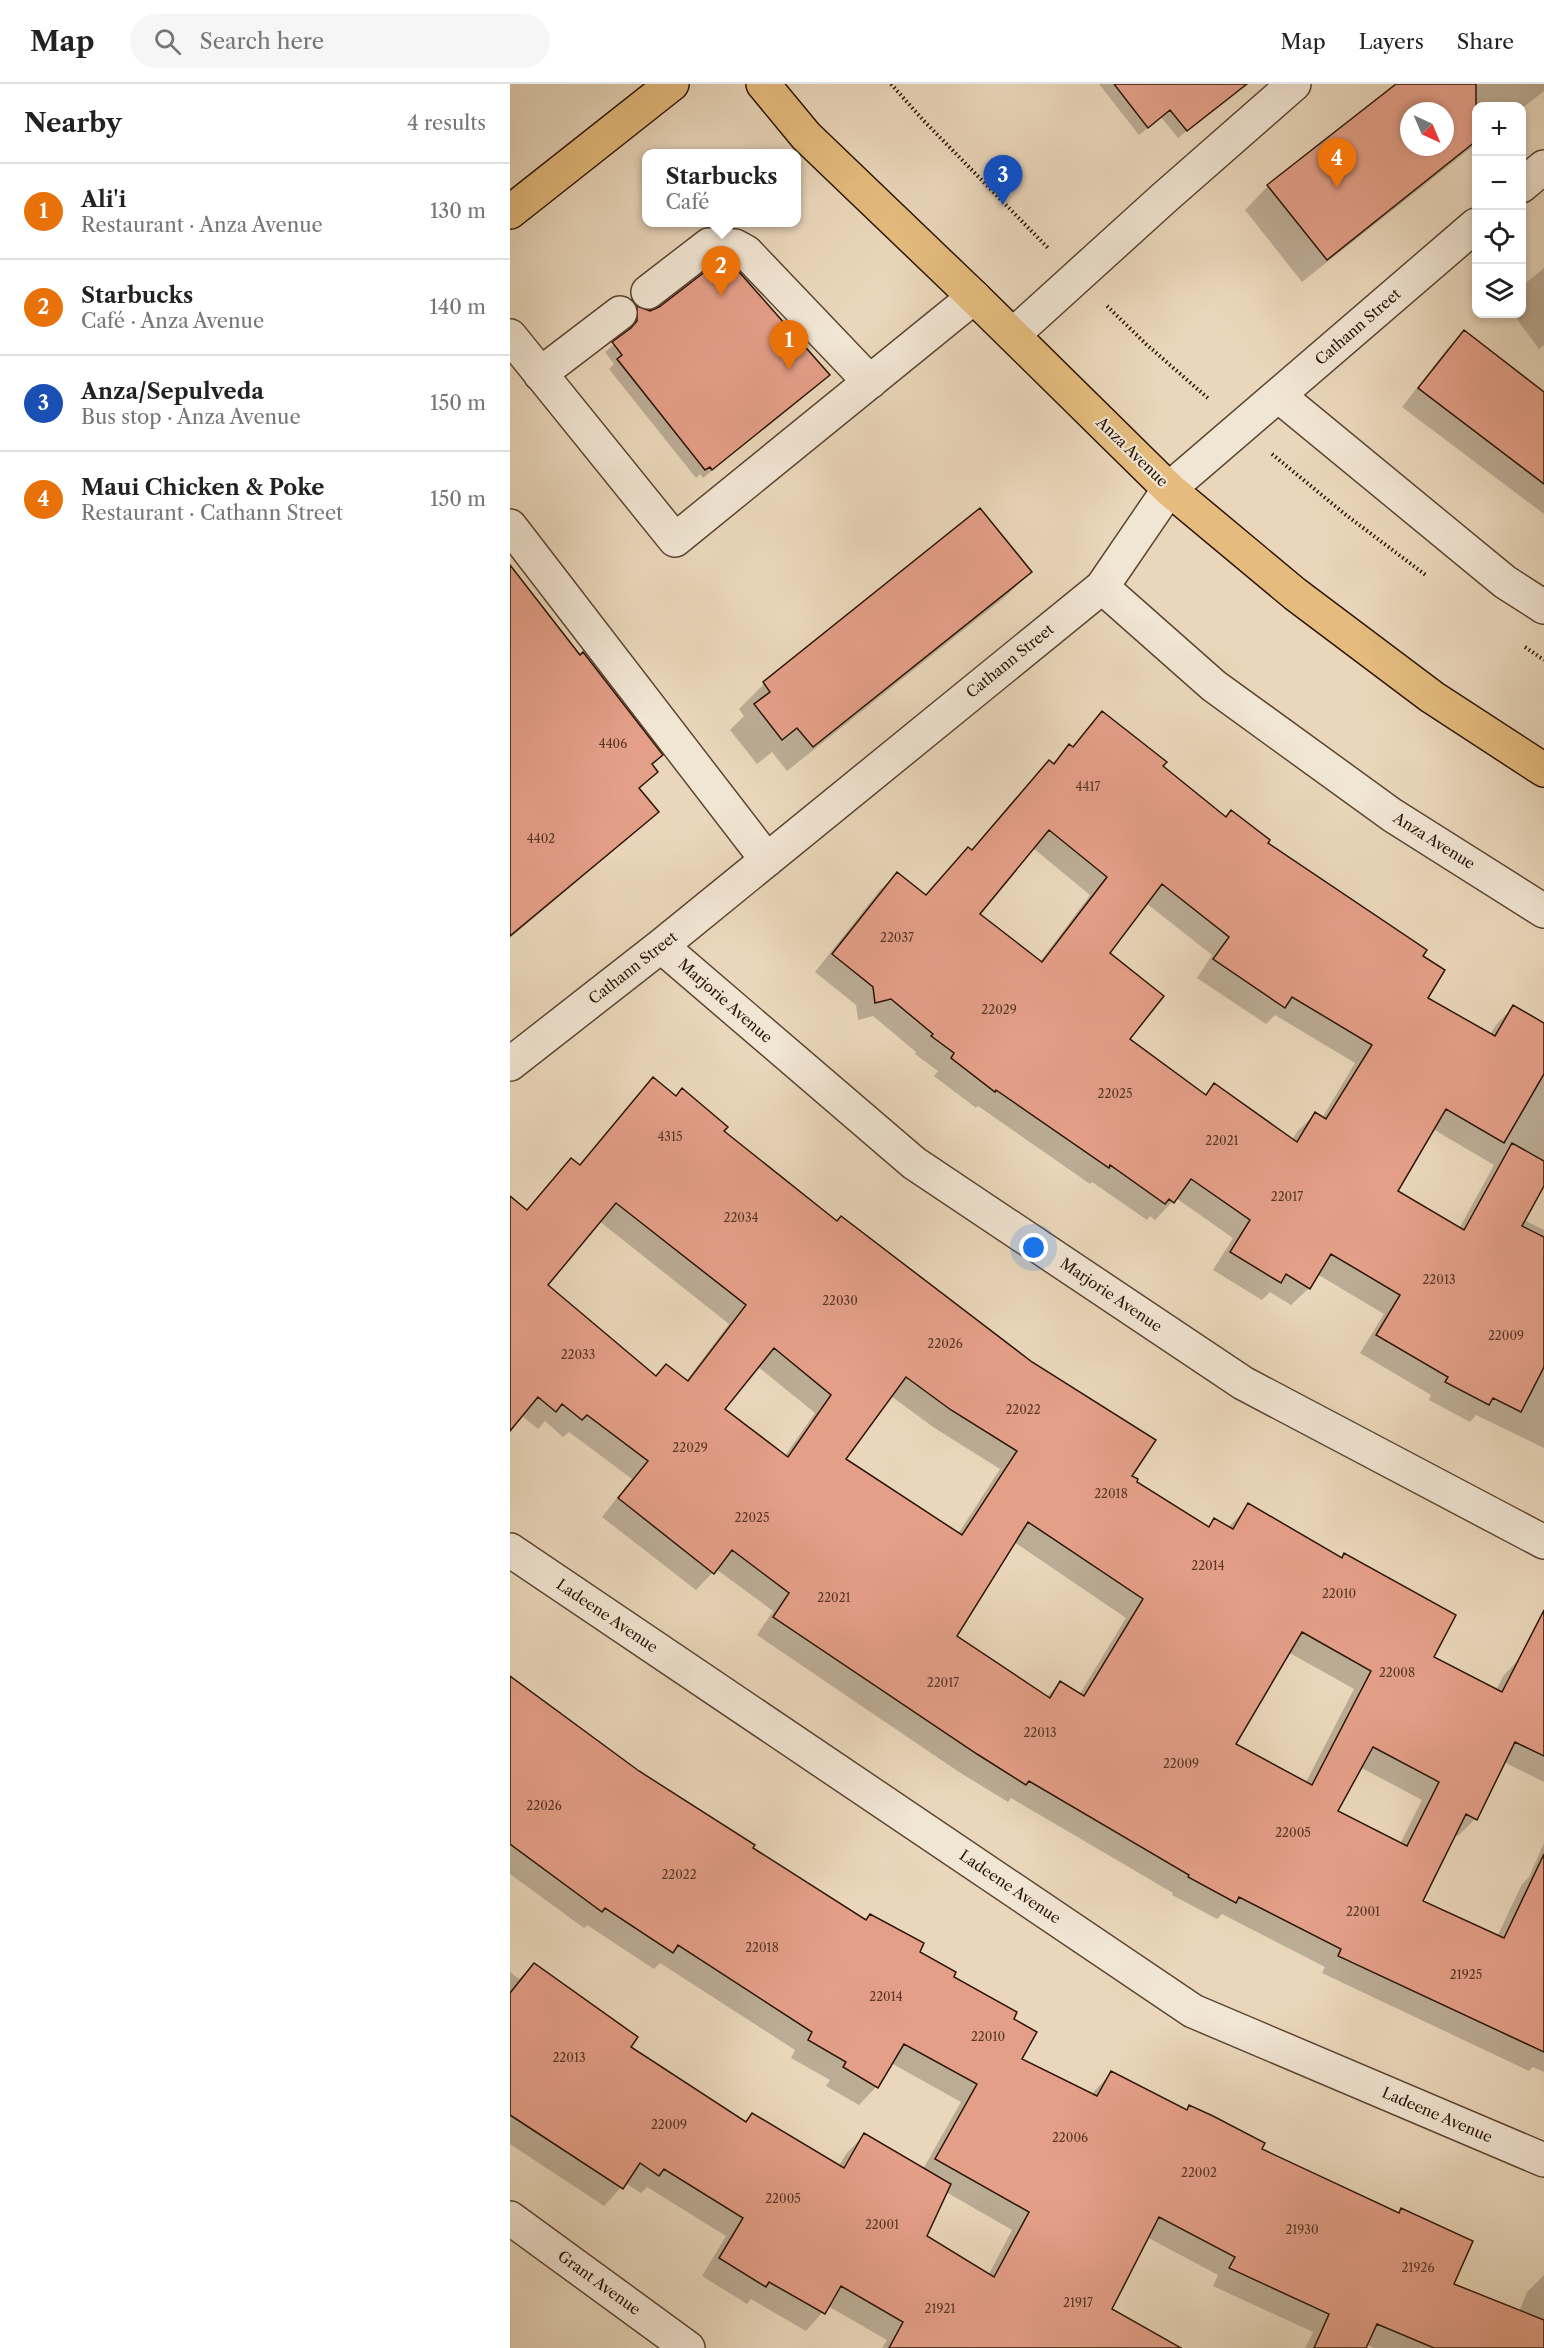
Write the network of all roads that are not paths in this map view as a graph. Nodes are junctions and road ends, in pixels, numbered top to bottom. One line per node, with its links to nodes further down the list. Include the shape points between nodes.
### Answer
1 (672, 84): 6 (main road)
2 (763, 84): 9 (main road, Anza Avenue, via 806,136)
3 (1294, 84): 11 (street)
4 (1544, 167): 5 (street)
5 (1526, 182)
6 (510, 212)
7 (1472, 228): 15 (street, Cathann Street)
8 (648, 292): 14 (street, via 709,245 735,246 746,252)
9 (974, 297): 11 (main road, Anza Avenue); 14 (street)
10 (620, 313): 13 (street)
11 (1013, 335): 16 (main road, Anza Avenue)
12 (510, 336): 13 (street)
13 (540, 374): 14 (street, via 675,540)
14 (870, 382)
15 (1279, 396): 16 (street, Cathann Street); 19 (street, via 1505,582)
16 (1169, 489): 18 (street, Cathann Street); 20 (main road, Anza Avenue, via 1294,594 1432,697)
17 (510, 526): 21 (street)
18 (1102, 587): 21 (street, Cathann Street); 22 (street, Anza Avenue, via 1214,686 1392,815)
19 (1544, 607)
20 (1544, 770)
21 (767, 860): 23 (street, Cathann Street)
22 (1544, 911)
23 (661, 946): 24 (street, Cathann Street); 25 (street, Marjorie Avenue, via 914,1163 1243,1383)
24 (510, 1064)
25 (1544, 1542)
26 (510, 1550): 27 (street, Ladeene Avenue, via 1193,2011)
27 (1544, 2160)
28 (510, 2218): 29 (street, Grant Avenue)
29 (688, 2348)

